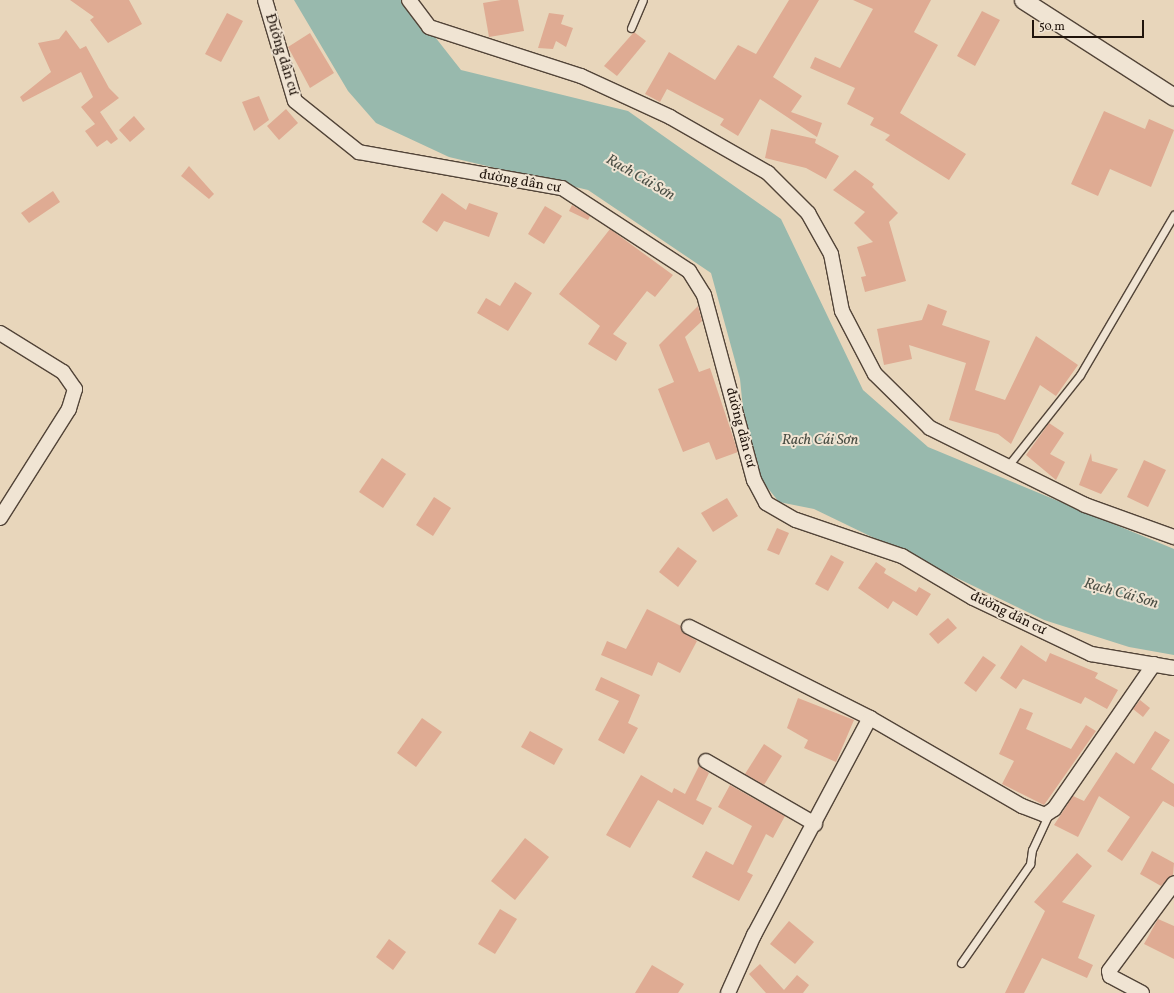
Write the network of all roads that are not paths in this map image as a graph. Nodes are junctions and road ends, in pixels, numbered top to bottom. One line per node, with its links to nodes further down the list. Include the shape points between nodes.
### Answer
1 (265, 0): 7 (street, Đường dân cư, via 295,101)
2 (409, 0): 10 (street, via 429,27 581,76 670,117 768,173 808,213 831,254 842,311 875,374 930,428)
3 (643, 0): 5 (lane)
4 (1029, 1): 6 (street)
5 (631, 28)
6 (1174, 97)
7 (359, 152): 14 (street, đường dân cư, via 562,188 628,229 689,272 704,295 754,480 766,503 796,520 902,556 973,598 1091,654)
8 (1174, 215): 10 (lane, via 1080,375)
9 (0, 334): 11 (street, via 63,372 75,388 69,409)
10 (1007, 466): 12 (street, via 1085,505)
11 (0, 518)
12 (1174, 537)
13 (689, 627): 16 (street)
14 (1154, 664): 15 (street, đường dân cư); 18 (street)
15 (1174, 668)
16 (870, 718): 18 (street, via 1022,806); 19 (street)
17 (706, 760): 19 (street)
18 (1048, 815): 21 (lane, via 1032,850 1030,864)
19 (815, 824): 22 (street, via 754,935)
20 (1174, 883): 23 (street, via 1109,971 1110,976)
21 (961, 963)
22 (728, 993)
23 (1142, 993)

